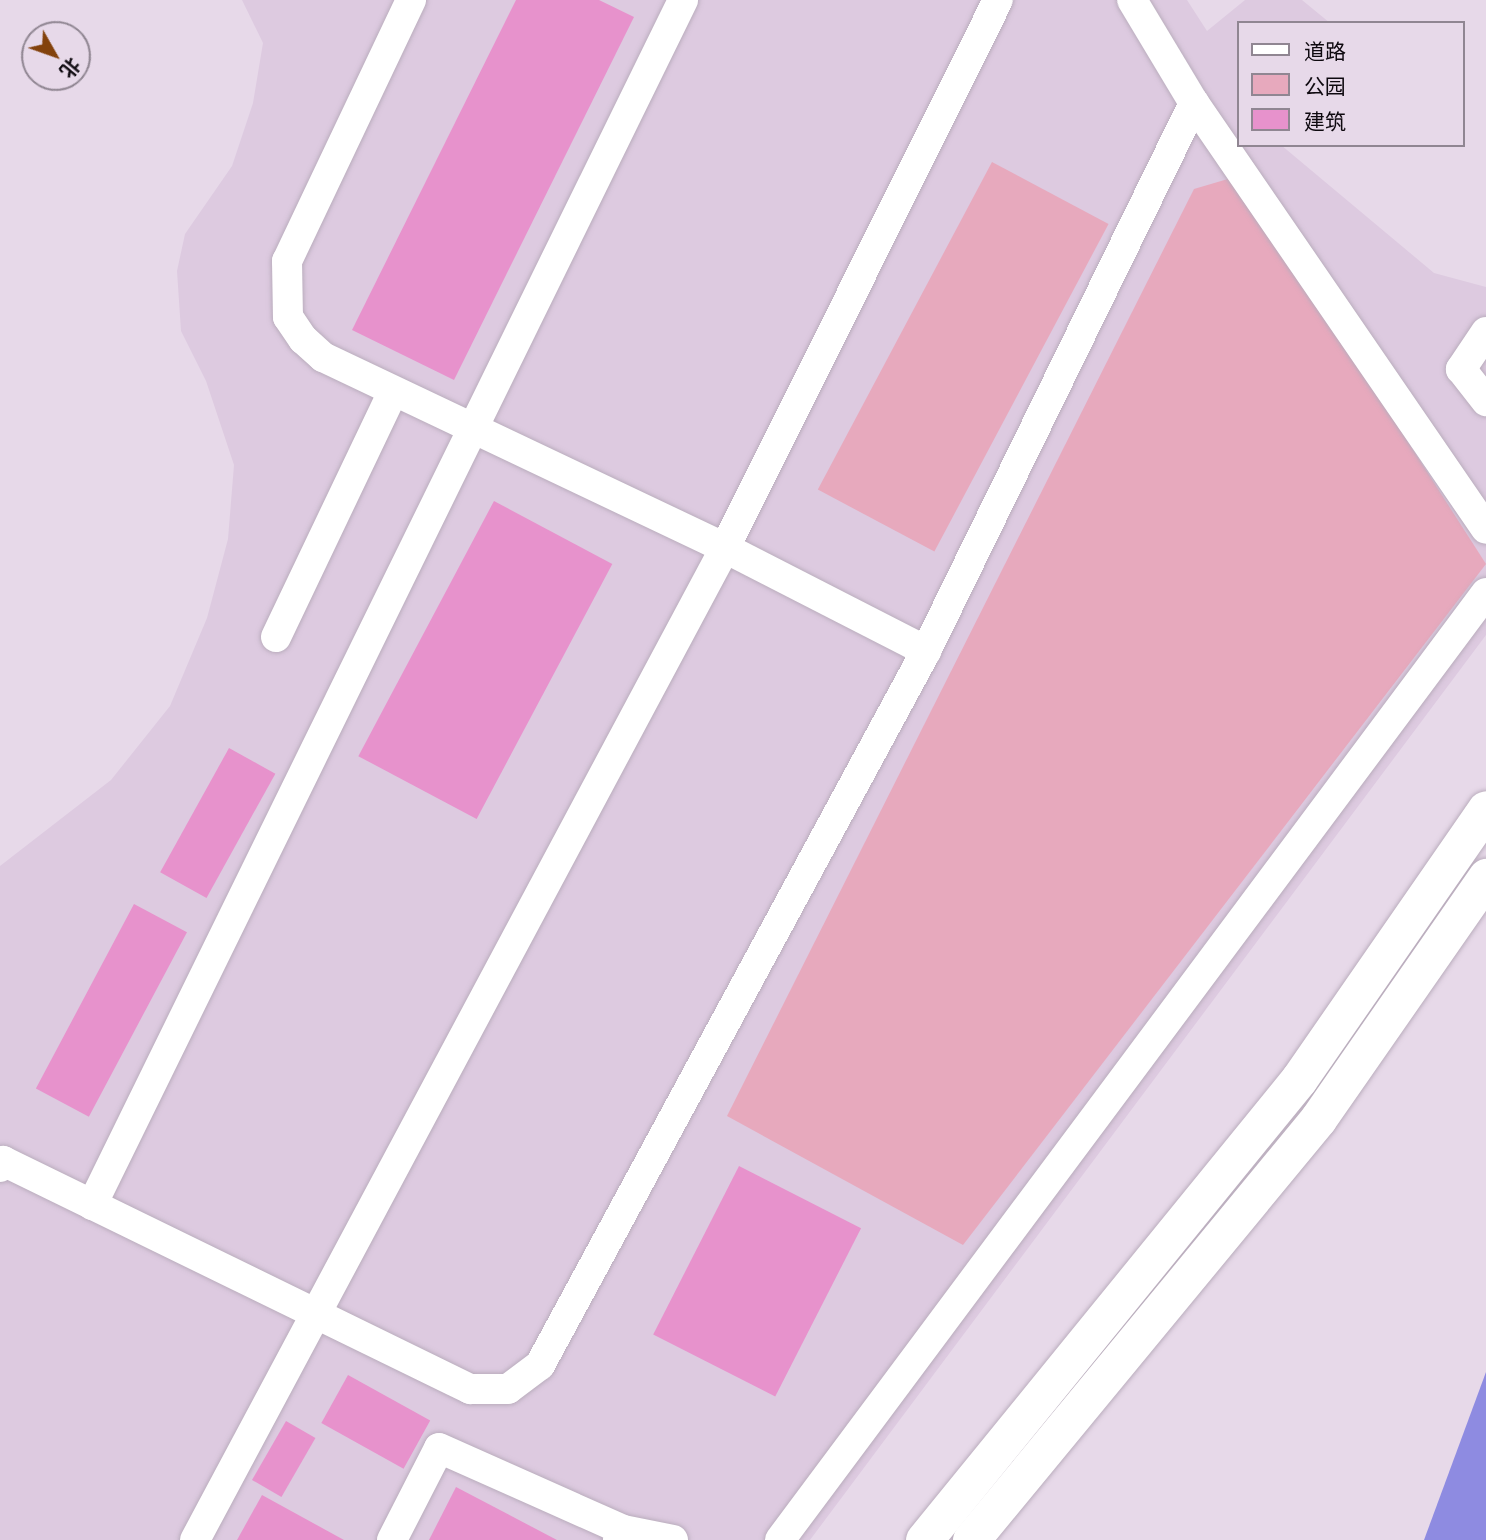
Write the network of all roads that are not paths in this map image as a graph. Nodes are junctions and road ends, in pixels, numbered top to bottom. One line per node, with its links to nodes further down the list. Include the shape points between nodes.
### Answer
1 (411, 0): 7 (lane, via 295,239 286,278 288,317 303,339 323,357)
2 (683, 0): 9 (lane)
3 (998, 0): 11 (lane)
4 (1132, 0): 5 (lane)
5 (1194, 103): 10 (lane); 14 (lane)
6 (1486, 332): 8 (lane, via 1461,369)
7 (393, 392): 9 (lane); 13 (lane)
8 (1486, 401)
9 (474, 429): 11 (lane); 18 (lane)
10 (1486, 529)
11 (725, 548): 14 (lane); 19 (lane)
12 (1486, 593): 24 (lane)
13 (276, 637)
14 (926, 651): 19 (lane, via 540,1365 508,1389 470,1389)
15 (1486, 809): 25 (main road, via 1299,1079)
16 (1486, 877): 26 (main road, via 1318,1119)
17 (0, 1167): 18 (lane, via 3,1161)
18 (92, 1205): 19 (lane)
19 (314, 1313): 21 (lane)
20 (621, 1535): 22 (lane, via 439,1448); 23 (lane)
21 (195, 1540)
22 (393, 1540)
23 (673, 1540)
24 (780, 1540)
25 (924, 1540)
26 (971, 1540)

